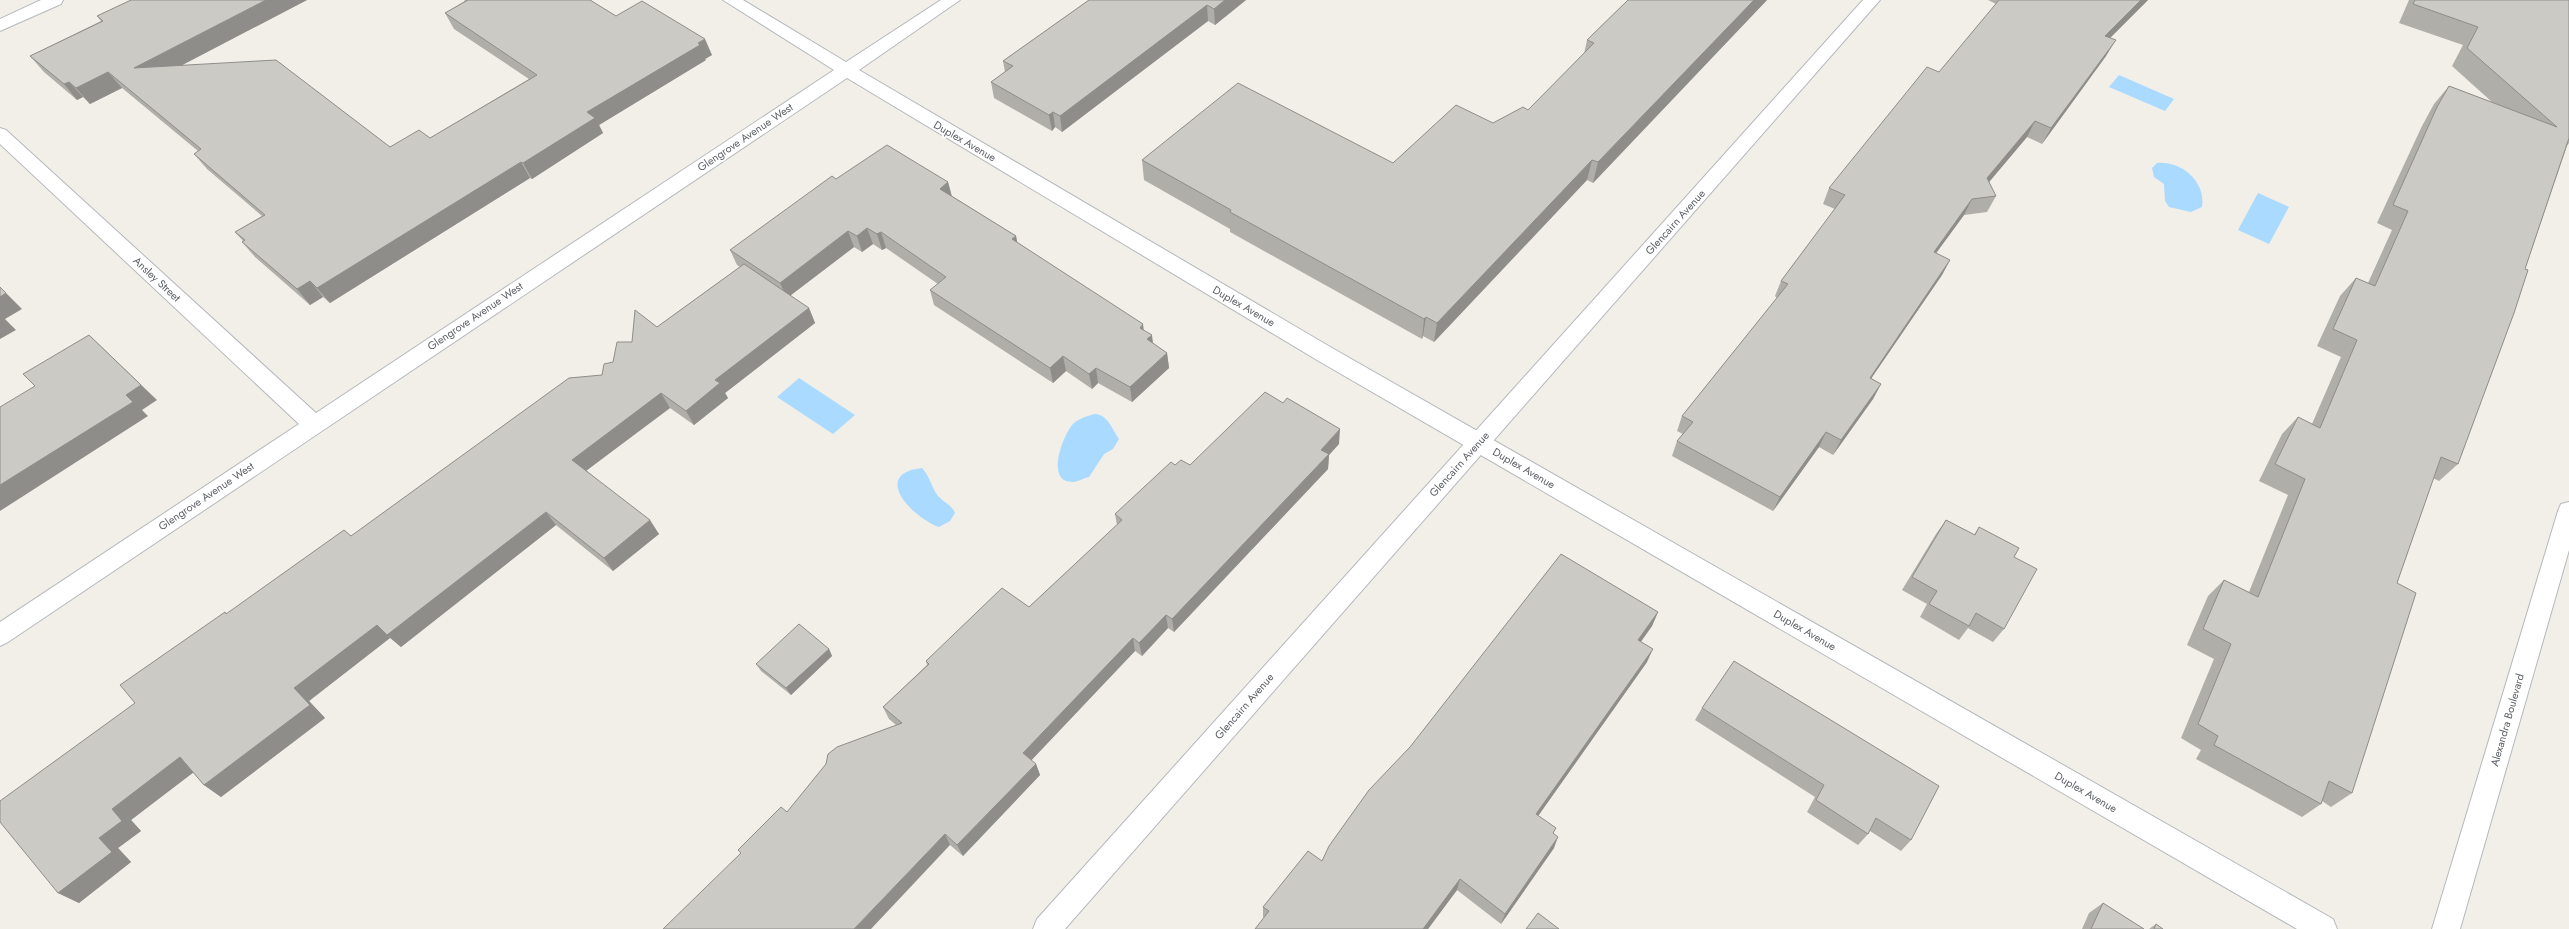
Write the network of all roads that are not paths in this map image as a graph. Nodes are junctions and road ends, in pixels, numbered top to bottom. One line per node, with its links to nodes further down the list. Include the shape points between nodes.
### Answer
1 (55, 0): 5 (street)
2 (731, 0): 6 (street, Duplex Avenue)
3 (952, 0): 6 (street, Glengrove Avenue West)
4 (1872, 0): 9 (street, Glencairn Avenue)
5 (0, 26)
6 (846, 70): 8 (street, Glengrove Avenue West); 9 (street, Duplex Avenue)
7 (0, 134): 8 (street, Ansley Street)
8 (313, 424): 11 (street, Glengrove Avenue West)
9 (1479, 442): 12 (street, Glencairn Avenue); 13 (street, Duplex Avenue)
10 (2569, 511): 14 (street, Alexandra Boulevard)
11 (0, 635)
12 (1047, 929)
13 (2322, 929)
14 (2446, 929)

